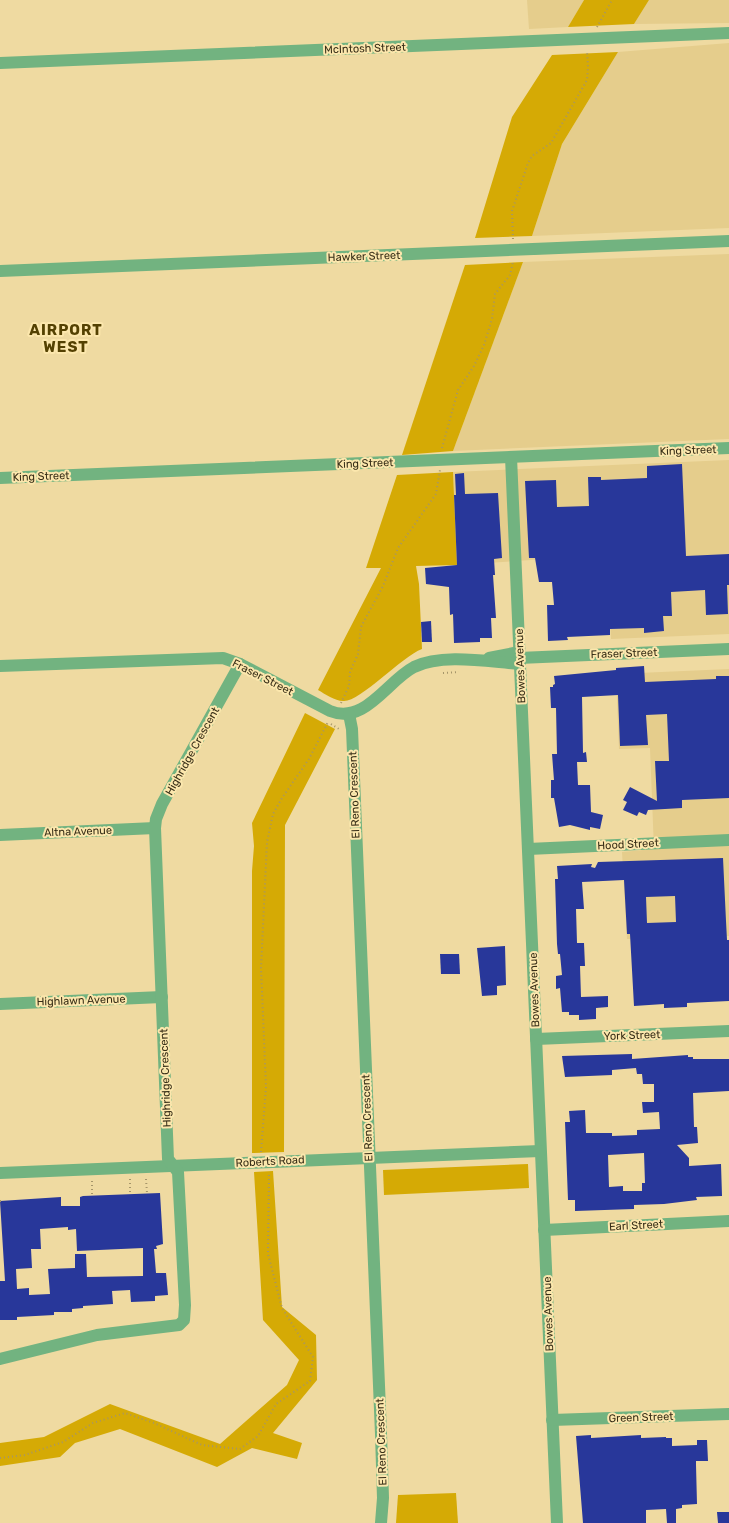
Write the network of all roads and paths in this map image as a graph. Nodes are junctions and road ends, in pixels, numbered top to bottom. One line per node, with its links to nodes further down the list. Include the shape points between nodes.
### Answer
1 (612, 0): 3 (path)
2 (729, 33): 3 (street, McIntosh Street)
3 (591, 39): 4 (street, McIntosh Street); 6 (path, via 587,51 587,80 551,143 532,156 528,163 512,211)
4 (0, 63)
5 (729, 241): 6 (street, Hawker Street)
6 (514, 250): 7 (street, Hawker Street)
7 (0, 271)
8 (729, 448): 9 (street, King Street)
9 (511, 457): 12 (street, King Street); 14 (street, Bowes Avenue)
10 (447, 471): 11 (path)
11 (432, 472)
12 (0, 478)
13 (729, 649): 14 (street, Fraser Street)
14 (520, 658): 19 (street, Fraser Street, via 434,661 420,664 405,673 361,710); 25 (street, Bowes Avenue)
15 (240, 664): 16 (street, Fraser Street, via 215,657); 19 (street, Fraser Street, via 336,714); 22 (street, Highridge Crescent, via 162,804)
16 (0, 666)
17 (462, 672): 18 (path)
18 (438, 673)
19 (349, 714): 21 (street, El Reno Crescent)
20 (321, 719): 21 (path, via 344,731)
21 (352, 730): 31 (street, El Reno Crescent)
22 (155, 828): 23 (street, Altna Avenue); 26 (street, Highridge Crescent)
23 (0, 834)
24 (729, 840): 25 (street, Hood Street)
25 (528, 849): 29 (street, Bowes Avenue)
26 (162, 997): 27 (street, Highlawn Avenue); 33 (street, Highridge Crescent, via 168,1159)
27 (0, 1004)
28 (729, 1031): 29 (street, York Street)
29 (536, 1039): 30 (street, Bowes Avenue)
30 (540, 1151): 31 (street, Roberts Road); 44 (street, Bowes Avenue)
31 (369, 1157): 32 (street, Roberts Road); 49 (street, El Reno Crescent, via 383,1498)
32 (270, 1161): 33 (street, Roberts Road); 48 (path, via 268,1254 282,1308 313,1357 310,1381 276,1404 258,1436 240,1449 202,1445 125,1413 94,1423 62,1442 25,1456)
33 (173, 1166): 34 (street, Roberts Road); 45 (street, Highridge Crescent, via 178,1172 184,1320 179,1325 97,1335)
34 (0, 1173)
35 (130, 1179): 40 (path)
36 (146, 1179): 38 (path)
37 (92, 1181): 39 (path)
38 (147, 1193)
39 (92, 1194)
40 (130, 1194)
41 (0, 1201): 42 (path)
42 (4, 1201)
43 (729, 1221): 44 (street, Earl Street)
44 (544, 1230): 47 (street, Bowes Avenue)
45 (0, 1359)
46 (729, 1414): 47 (street, Green Street)
47 (552, 1420): 50 (street, Bowes Avenue)
48 (0, 1458)
49 (381, 1523)
50 (556, 1523)

